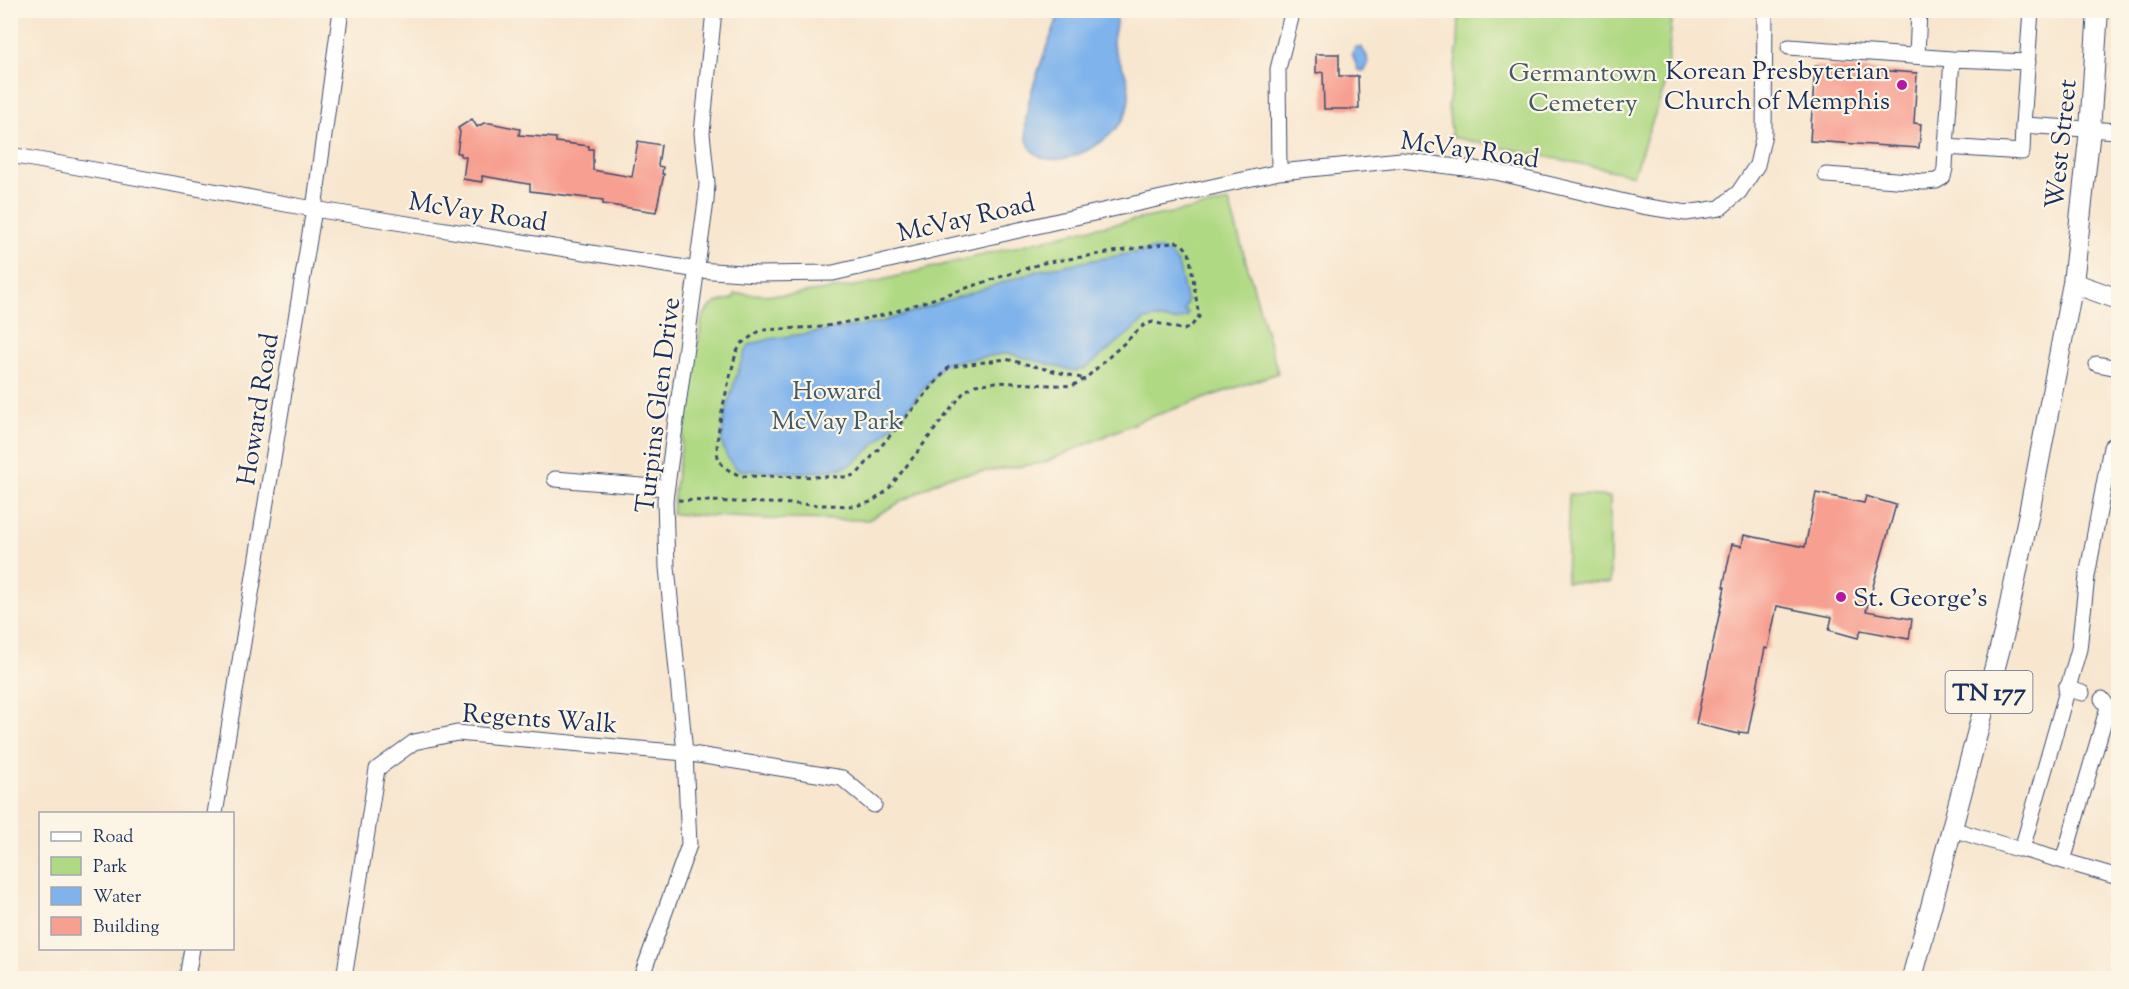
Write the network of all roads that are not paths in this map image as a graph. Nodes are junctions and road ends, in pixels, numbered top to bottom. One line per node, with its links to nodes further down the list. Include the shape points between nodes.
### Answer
1 (341, 10): 19 (street, Howard Road)
2 (714, 10): 20 (street, Turpins Glen Drive, via 702,133 707,183)
3 (1293, 10): 17 (street, via 1278,69)
4 (1765, 10): 17 (street, McVay Road, via 1764,134 1757,165 1740,192 1720,208 1686,213 1562,189 1529,178 1401,160)
5 (1919, 10): 9 (street)
6 (2031, 10): 11 (street)
7 (2098, 10): 13 (main road, West Street / TN 177)
8 (1789, 47): 9 (street)
9 (1917, 56): 10 (street)
10 (1952, 59): 11 (street); 15 (street)
11 (2028, 62): 12 (street)
12 (2023, 125): 13 (street); 15 (street, via 2022,152)
13 (2090, 130): 14 (street); 21 (main road, West Street / TN 177)
14 (2118, 131)
15 (1946, 147): 18 (street, via 1943,177 1936,181)
16 (10, 155): 19 (street, McVay Road)
17 (1279, 172): 20 (street, McVay Road, via 833,273)
18 (1826, 175)
19 (314, 208): 20 (street, McVay Road); 33 (street, Howard Road)
20 (698, 270): 27 (street, Turpins Glen Drive)
21 (2073, 283): 22 (main road); 34 (main road, TN 177, via 2004,633)
22 (2118, 298)
23 (2097, 364): 24 (street)
24 (2118, 368)
25 (2118, 442): 28 (street, via 2111,447 2079,649)
26 (555, 479): 27 (street)
27 (665, 494): 31 (street, Turpins Glen Drive, via 667,567)
28 (2066, 688): 29 (street); 35 (street)
29 (2082, 693)
30 (2102, 699): 36 (street, via 2108,707)
31 (686, 753): 32 (street, Regents Walk, via 842,778); 40 (street, Regents Walk, via 457,733 414,742 377,769); 41 (street, Turpins Glen Drive, via 689,844)
32 (874, 805)
33 (215, 812)
34 (1953, 829): 35 (street); 42 (main road, TN 177)
35 (2022, 849): 36 (street)
36 (2063, 861): 37 (street)
37 (2118, 877)
38 (192, 950): 39 (street)
39 (188, 978)
40 (345, 978)
41 (641, 978)
42 (1912, 978)

